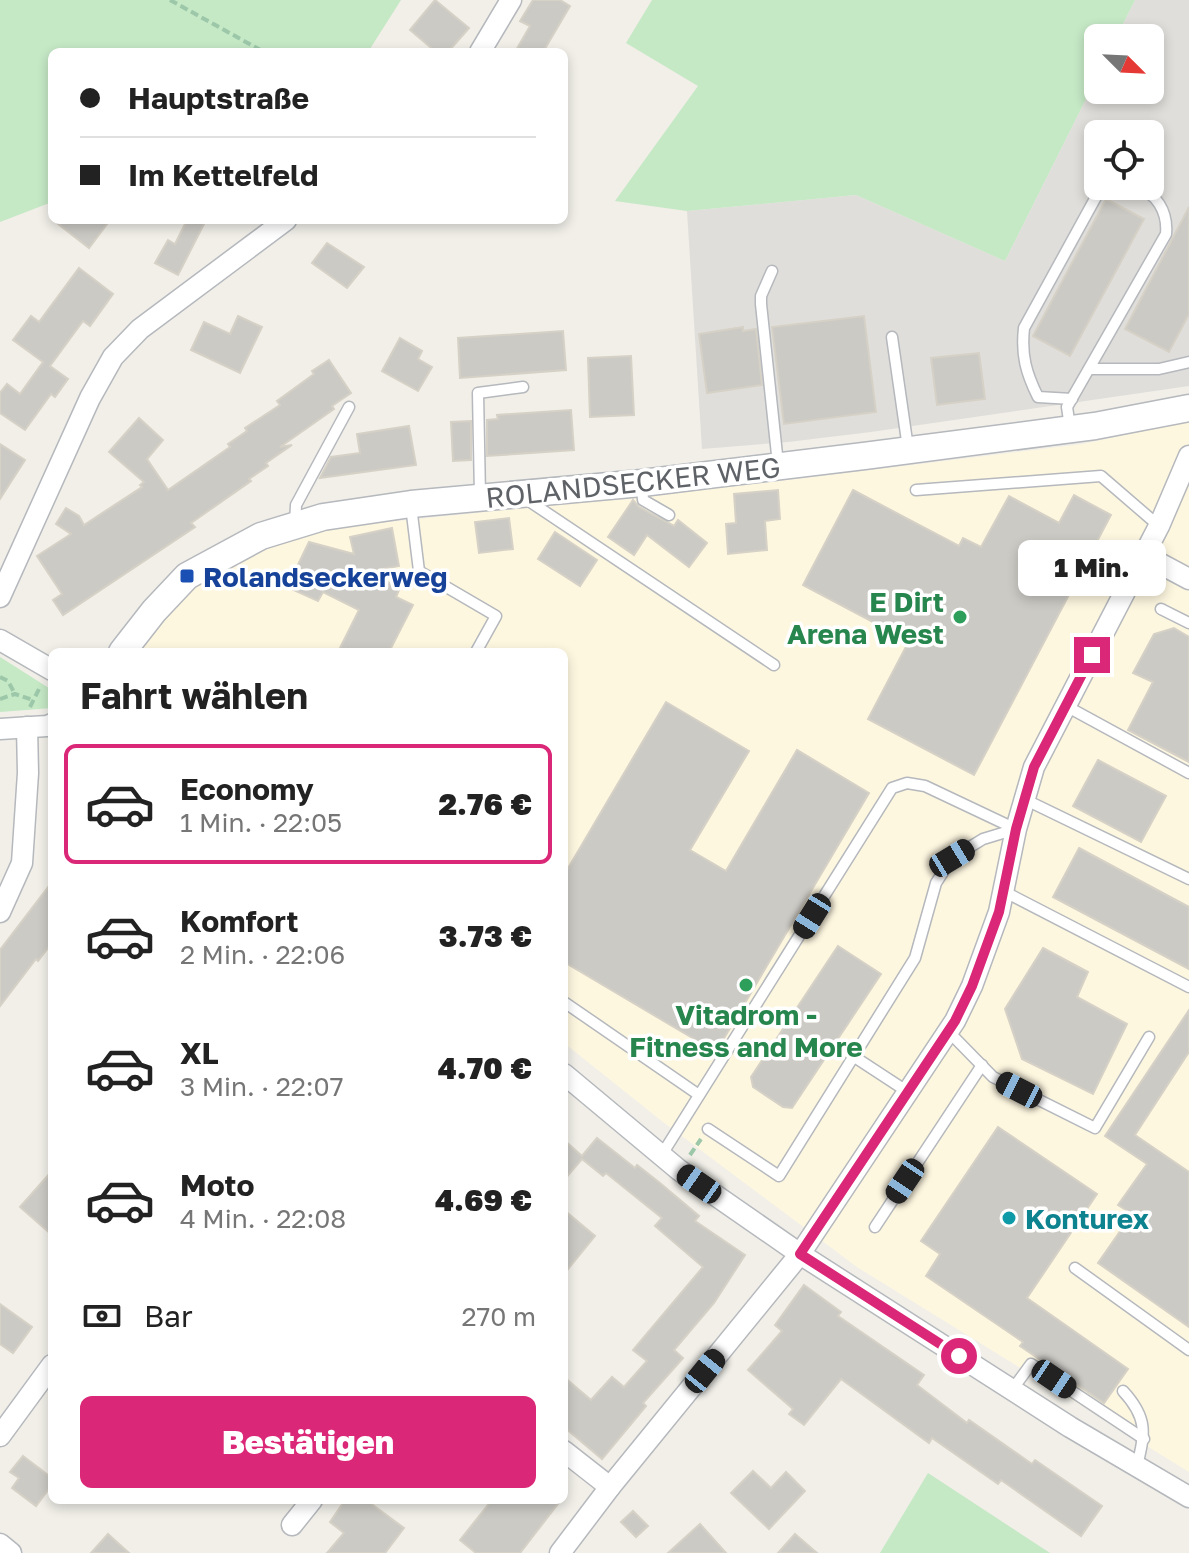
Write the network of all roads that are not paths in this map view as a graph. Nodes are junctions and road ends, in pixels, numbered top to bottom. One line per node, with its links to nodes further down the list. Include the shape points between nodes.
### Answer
1 (511, 0): 2 (street)
2 (482, 48)
3 (1094, 200): 11 (lane, via 1024,328 1026,373 1038,397)
4 (1157, 200): 9 (lane, via 1165,211 1166,234)
5 (281, 224): 28 (street, via 140,329 113,357)
6 (772, 271): 17 (lane, via 761,304)
7 (892, 337): 15 (lane)
8 (1189, 362): 9 (lane, via 1159,369)
9 (1089, 369): 11 (lane)
10 (523, 387): 21 (lane, via 478,393)
11 (1072, 399): 14 (lane, via 1067,407)
12 (349, 407): 24 (lane, via 296,505)
13 (1189, 408): 14 (street, ROLANDSECKER WEG)
14 (1070, 429): 15 (street, ROLANDSECKER WEG)
15 (909, 450): 17 (street, ROLANDSECKER WEG)
16 (1189, 456): 25 (street)
17 (778, 466): 18 (street, ROLANDSECKER WEG)
18 (642, 483): 20 (street, ROLANDSECKER WEG); 23 (lane, via 643,500)
19 (916, 490): 25 (lane, via 1101,476)
20 (519, 495): 21 (street, ROLANDSECKER WEG); 34 (lane)
21 (480, 498): 22 (street, ROLANDSECKER WEG)
22 (411, 504): 24 (street, ROLANDSECKER WEG); 33 (lane, via 419,571 496,616)
23 (669, 515)
24 (295, 526): 32 (street, ROLANDSECKER WEG, via 261,536 187,576)
25 (1159, 526): 26 (street)
26 (1144, 555): 27 (street); 36 (street)
27 (1189, 579)
28 (0, 597)
29 (1161, 609): 30 (lane)
30 (1189, 623)
31 (0, 640): 35 (street)
32 (125, 648)
33 (478, 648)
34 (774, 665)
35 (48, 668)
36 (1066, 706): 40 (lane); 41 (street, via 1034,767)
37 (48, 724): 38 (street)
38 (27, 727): 39 (street); 45 (street, via 22,863)
39 (0, 729)
40 (1189, 773)
41 (1024, 799): 42 (street); 43 (lane)
42 (1016, 829): 44 (street); 50 (lane, via 983,839 952,858 936,883 915,958); 54 (lane, via 925,786 907,783 892,788)
43 (1189, 879)
44 (1003, 891): 46 (lane); 48 (street, via 972,986)
45 (0, 912)
46 (1189, 987)
47 (568, 1005): 54 (lane)
48 (948, 1031): 51 (lane); 53 (street)
49 (1149, 1037): 51 (lane, via 1095,1128 993,1077)
50 (853, 1056): 53 (lane); 55 (lane, via 779,1176)
51 (982, 1065): 57 (lane)
52 (568, 1077): 56 (street)
53 (908, 1092): 58 (street)
54 (699, 1095): 56 (lane)
55 (708, 1129)
56 (661, 1156): 58 (street)
57 (875, 1227)
58 (800, 1254): 62 (street); 68 (street)
59 (1075, 1268): 60 (lane)
60 (1189, 1350)
61 (48, 1370): 64 (street)
62 (1012, 1390): 65 (lane, via 1031,1364); 67 (street)
63 (1123, 1391): 65 (lane, via 1142,1416)
64 (0, 1436)
65 (1144, 1439): 67 (lane)
66 (568, 1454): 68 (street)
67 (1137, 1466): 69 (street)
68 (610, 1487): 74 (street)
69 (1189, 1497)
70 (309, 1504): 71 (street)
71 (292, 1525)
72 (0, 1544): 73 (street)
73 (11, 1553)
74 (560, 1553)

